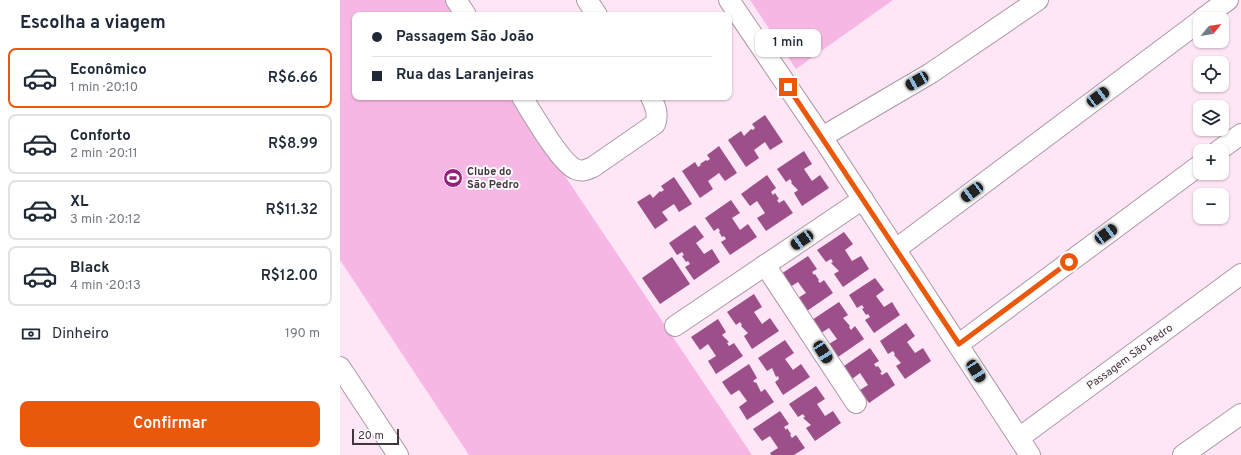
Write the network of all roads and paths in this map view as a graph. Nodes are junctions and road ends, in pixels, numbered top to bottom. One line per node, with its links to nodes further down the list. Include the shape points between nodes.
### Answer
1 (456, 0): 6 (street)
2 (587, 0): 7 (street)
3 (729, 0): 13 (street)
4 (1038, 0): 13 (street, via 931,73)
5 (1228, 0): 8 (street)
6 (464, 12)
7 (595, 12)
8 (1212, 12)
9 (1193, 26): 17 (street)
10 (524, 100): 11 (street, via 563,159 574,168 584,171 655,124 658,118)
11 (652, 100)
12 (1241, 134): 14 (street)
13 (822, 136): 16 (street)
14 (1227, 144)
15 (1193, 170): 21 (street)
16 (863, 199): 17 (street); 18 (street)
17 (896, 249): 21 (street)
18 (765, 264): 20 (street); 23 (street)
19 (1241, 274): 25 (street, Passagem São Pedro)
20 (675, 326)
21 (959, 344): 25 (street)
22 (340, 367): 26 (street)
23 (856, 403)
24 (1241, 414): 28 (street)
25 (1019, 438): 27 (street)
26 (398, 455)
27 (1030, 455)
28 (1183, 455)

